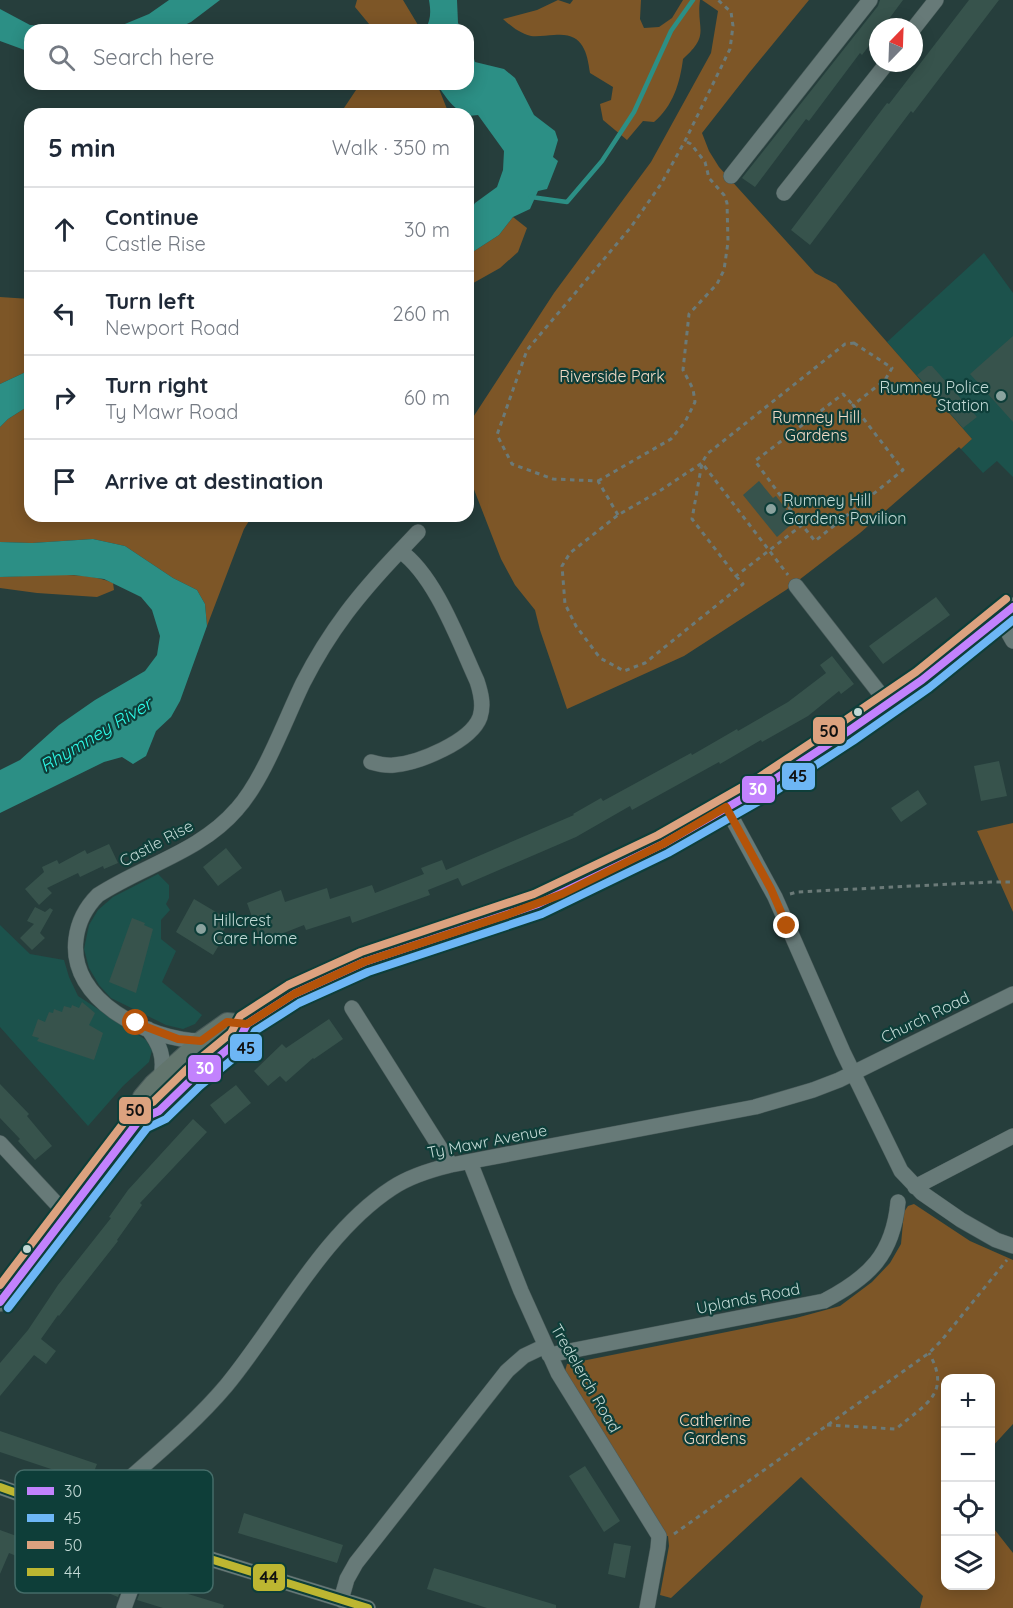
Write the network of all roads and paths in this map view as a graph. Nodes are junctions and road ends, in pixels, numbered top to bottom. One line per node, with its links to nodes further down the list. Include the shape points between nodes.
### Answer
1 (718, 0): 6 (path, via 731,12 730,49)
2 (870, 0): 7 (street)
3 (936, 0): 4 (street)
4 (922, 18)
5 (880, 72): 8 (street)
6 (685, 141): 11 (path, via 705,162 709,178 727,203 724,270 717,284 689,314 683,370 695,402 671,439); 11 (path, via 631,226 527,351 497,435 512,464 553,479)
7 (731, 176)
8 (784, 193)
9 (853, 405): 10 (path, via 885,380 892,368 854,343 845,344 814,367 706,454); 13 (path, via 843,394 755,461); 13 (path, via 903,470 814,541)
10 (702, 463): 12 (path); 16 (path); 17 (path, via 692,519)
11 (598, 481): 12 (path)
12 (618, 515): 17 (path, via 570,553 562,566 565,604 576,626 600,658 624,671 645,663 743,584)
13 (802, 525): 16 (path)
14 (418, 532): 15 (street, Castle Rise)
15 (400, 551): 22 (street, via 429,581 477,681 482,707 472,730 452,744 414,761 393,765); 29 (street, Castle Rise, via 328,637 259,776 238,808 197,843 98,895 83,914 75,954 86,986 110,1008)
16 (769, 551): 17 (path); 18 (path)
17 (736, 576)
18 (796, 586): 21 (street)
19 (1007, 613): 20 (street); 21 (main road)
20 (1013, 641)
21 (888, 704): 23 (main road, via 801,763)
22 (371, 762)
23 (726, 807): 28 (main road, via 581,885 538,904 364,962 303,990); 31 (street, via 774,897)
24 (1013, 882): 25 (path)
25 (789, 895)
26 (1013, 994): 31 (street, Church Road)
27 (352, 1008): 37 (street)
28 (247, 1024): 30 (main road, via 227,1022); 33 (main road, via 239,1040 159,1111)
29 (148, 1029): 30 (street, Castle Rise, via 181,1040); 32 (street, via 161,1050)
30 (201, 1041): 32 (main road)
31 (854, 1073): 36 (street, Ty Mawr Avenue, via 755,1107); 38 (street, via 901,1171)
32 (161, 1077): 33 (main road, via 142,1097)
33 (140, 1119): 40 (main road)
34 (1013, 1136): 38 (street)
35 (0, 1143): 40 (street)
36 (470, 1162): 37 (street, Ty Mawr Avenue); 44 (street, Tredelerch Road)
37 (451, 1165): 47 (street, Ty Mawr Avenue, via 422,1173 391,1189 352,1223 320,1258 213,1400)
38 (915, 1187): 41 (street, via 961,1220)
39 (898, 1202): 44 (street, Uplands Road, via 894,1230 882,1256 853,1284 824,1301)
40 (67, 1215): 43 (main road)
41 (1013, 1246)
42 (1013, 1251): 45 (path)
43 (0, 1302)
44 (547, 1351): 50 (street, Tredelerch Road, via 654,1527); 53 (street, Uplands Road, via 524,1356 507,1371 357,1563)
45 (929, 1353): 46 (path); 46 (path, via 937,1368 934,1396 896,1429)
46 (827, 1425): 50 (path)
47 (138, 1470)
48 (0, 1487): 49 (street)
49 (15, 1492)
50 (659, 1542): 56 (street)
51 (213, 1560): 53 (street)
52 (130, 1593): 54 (street)
53 (341, 1600): 55 (street)
54 (124, 1608)
55 (368, 1608)
56 (647, 1608)

